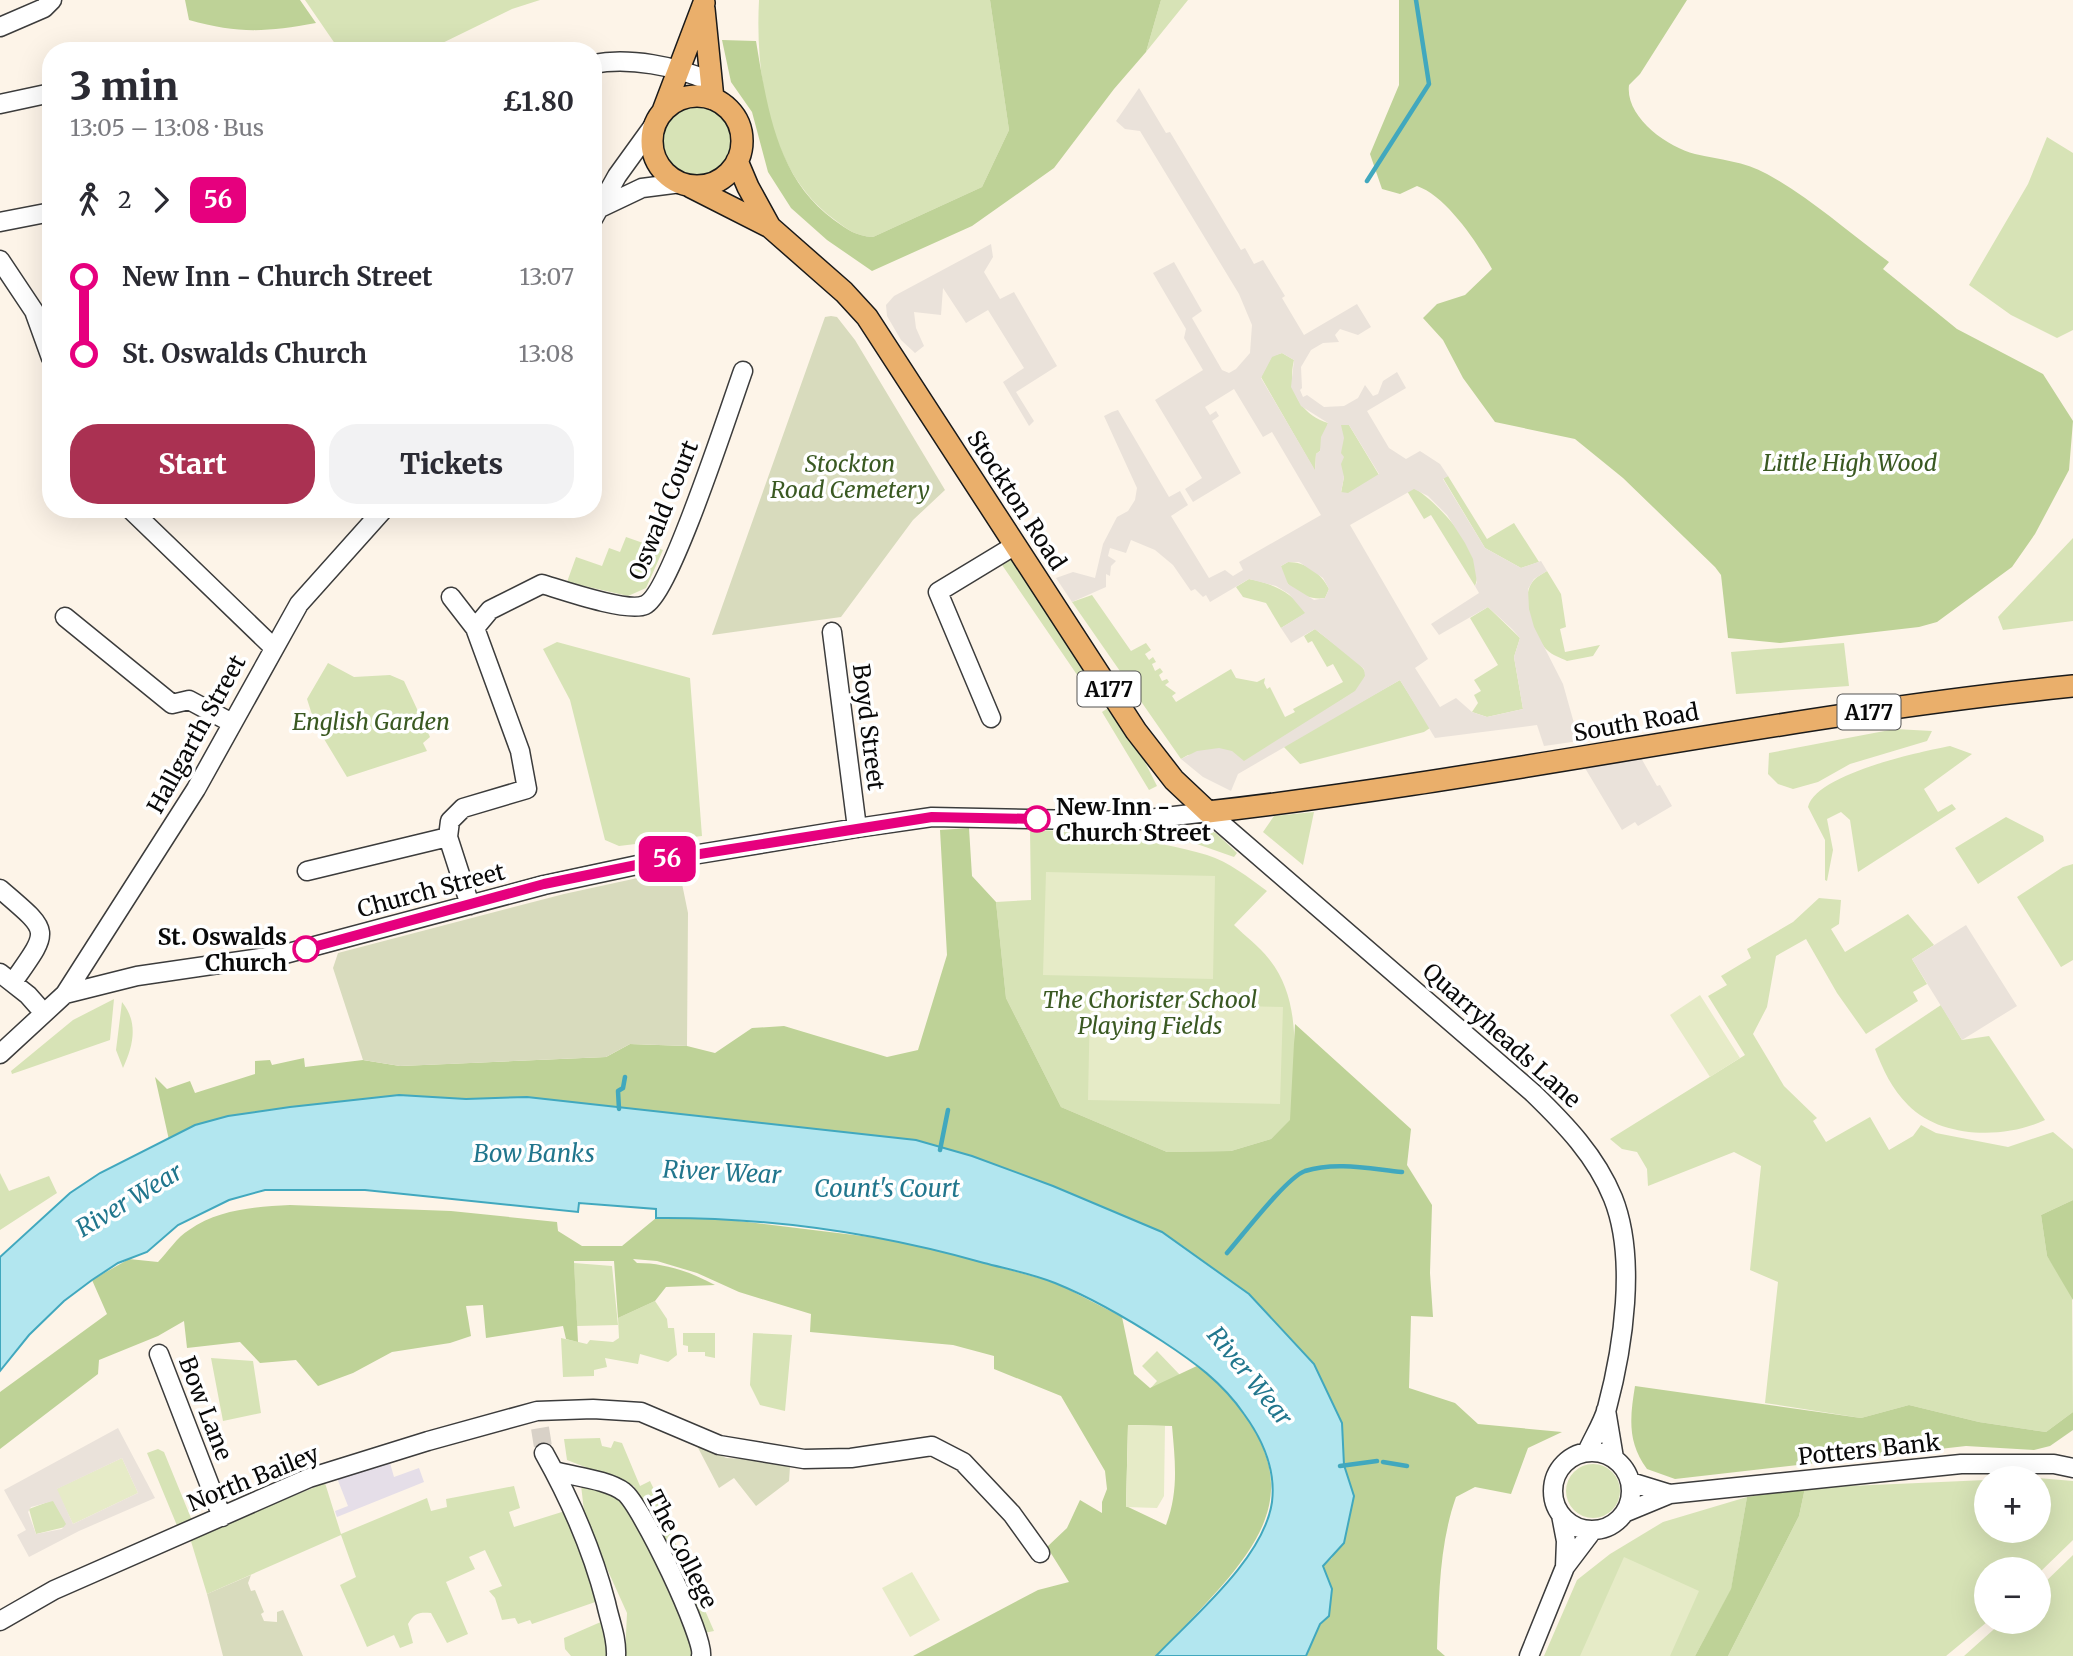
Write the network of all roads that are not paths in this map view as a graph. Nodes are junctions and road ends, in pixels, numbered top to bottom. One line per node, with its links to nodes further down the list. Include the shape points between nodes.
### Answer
1 (52, 0): 3 (street)
2 (704, 2): 5 (main road); 6 (main road)
3 (0, 27)
4 (602, 63): 5 (street)
5 (678, 70): 6 (street); 9 (main road)
6 (711, 90): 9 (main road, via 686,97); 10 (main road, via 738,125 741,146)
7 (42, 95): 8 (street)
8 (0, 104)
9 (659, 117): 11 (main road, via 652,137 653,153 669,177); 12 (street)
10 (737, 160): 11 (main road, via 718,180); 16 (main road, Stockton Road / A177)
11 (686, 185): 13 (street, via 642,188); 16 (main road, Stockton Road)
12 (602, 204)
13 (602, 210)
14 (42, 214): 15 (street)
15 (0, 222)
16 (770, 227): 22 (main road, Stockton Road / A177, via 867,317)
17 (0, 260): 18 (street, via 34,311)
18 (42, 333)
19 (743, 371): 25 (street, Oswald Court, via 674,558 652,600 635,607 541,584 490,610)
20 (139, 518): 27 (street)
21 (376, 518): 27 (street, Hallgarth Street, via 299,604)
22 (1014, 546): 29 (street, via 938,592); 31 (main road, Stockton Road / A177, via 1136,731)
23 (451, 597): 25 (street)
24 (65, 617): 30 (street, via 172,704 190,700)
25 (475, 628): 33 (street, via 520,751 530,798 454,813)
26 (832, 632): 32 (street, Boyd Street)
27 (273, 647): 30 (street, Hallgarth Street)
28 (2073, 686): 31 (main road, South Road / A177, via 1755,728 1566,761)
29 (991, 718)
30 (232, 723): 38 (street, Hallgarth Street, via 165,841)
31 (1208, 812): 32 (street, Church Street, via 1131,821 932,817); 42 (street, Quarryheads Lane, via 1533,1093 1593,1161 1613,1199 1626,1261 1623,1310)
32 (857, 828): 36 (street, Church Street, via 644,864)
33 (448, 837): 34 (street); 36 (street)
34 (307, 872)
35 (0, 889): 37 (street, via 39,926 42,935 41,943)
36 (470, 905): 38 (street, Church Street, via 281,955 137,976)
37 (7, 977): 39 (street)
38 (65, 994): 39 (street)
39 (43, 1012): 40 (street)
40 (0, 1054)
41 (159, 1354): 52 (street, Bow Lane)
42 (1606, 1410): 44 (street); 45 (street)
43 (544, 1452): 47 (street)
44 (1587, 1452): 45 (street); 51 (street, via 1569,1458 1557,1472 1553,1499)
45 (1614, 1458): 48 (street)
46 (2073, 1468): 49 (street, Potters Bank, via 1961,1464)
47 (558, 1472): 57 (street, via 597,1570 617,1639); 58 (street, The College, via 622,1490 633,1500 672,1575 699,1639)
48 (1630, 1482): 49 (street, Potters Bank); 50 (street)
49 (1670, 1494): 50 (street, Potters Bank)
50 (1624, 1513): 53 (street, via 1616,1522)
51 (1561, 1515): 53 (street); 55 (street)
52 (222, 1517): 54 (street, North Bailey, via 309,1478 428,1441 593,1409 641,1412 719,1445 758,1454 851,1458 932,1446 963,1462 1012,1514); 56 (street, North Bailey, via 54,1590)
53 (1593, 1530): 55 (street)
54 (1040, 1553)
55 (1565, 1567): 59 (street)
56 (0, 1621)
57 (616, 1656)
58 (701, 1656)
59 (1529, 1656)

